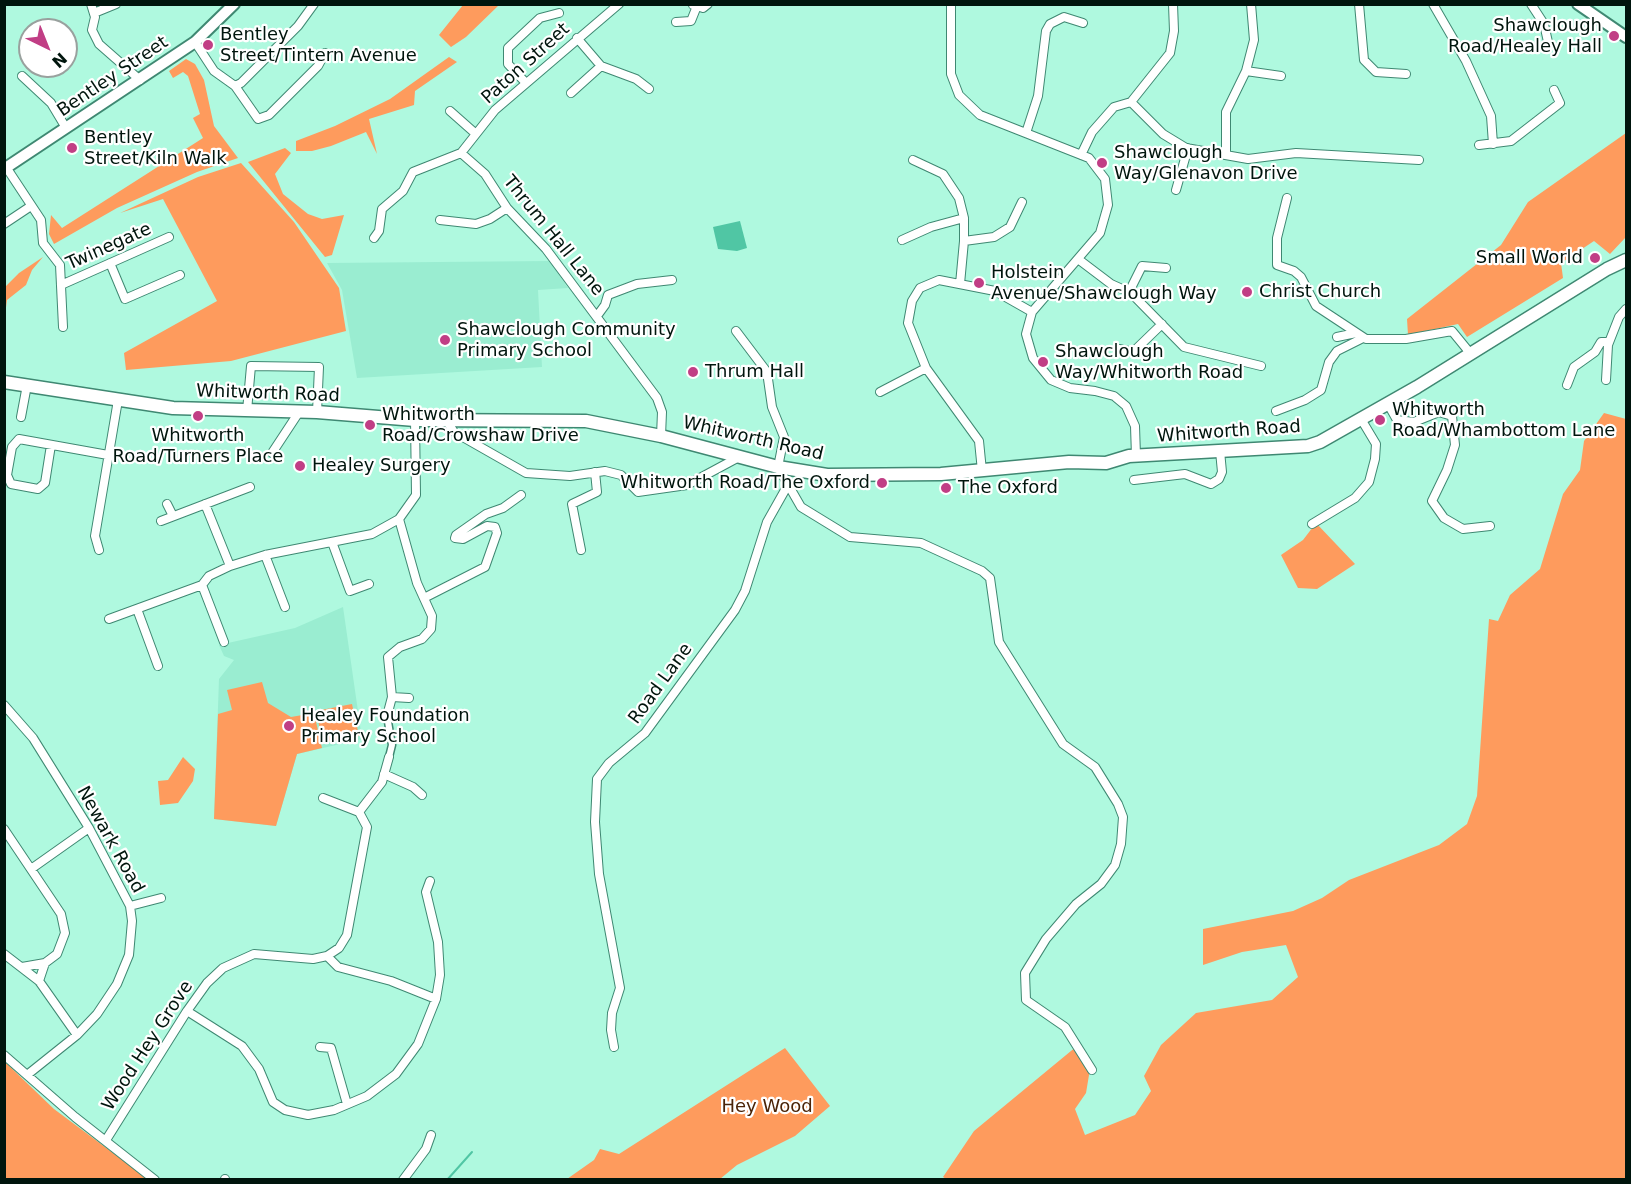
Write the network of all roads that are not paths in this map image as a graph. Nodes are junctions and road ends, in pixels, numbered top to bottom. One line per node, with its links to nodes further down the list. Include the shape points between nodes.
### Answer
1 (116, 4): 14 (street)
2 (234, 4): 20 (street, Bentley Street)
3 (314, 4): 30 (street, via 298,26)
4 (619, 4): 19 (street, Paton Street)
5 (708, 4): 13 (street, via 703,8)
6 (951, 4): 37 (street, via 951,74 958,95 980,115)
7 (1173, 4): 34 (street, via 1170,53)
8 (1251, 4): 24 (street, via 1254,40)
9 (1359, 4): 25 (street, via 1364,60 1376,72)
10 (1433, 4): 39 (street, via 1466,61 1491,116)
11 (1531, 4): 21 (street, via 1544,24)
12 (1578, 4): 18 (street)
13 (695, 5): 16 (street, via 691,21)
14 (92, 9): 28 (street, via 92,30 99,44)
15 (559, 13): 29 (street, via 540,18 508,48 508,64)
16 (676, 22)
17 (1083, 23): 37 (street, via 1064,17 1046,31 1038,96)
18 (1626, 37)
19 (577, 38): 23 (street); 29 (street, Paton Street)
20 (195, 42): 28 (street, Bentley Street); 30 (street, via 214,71)
21 (1548, 42)
22 (325, 53): 30 (street, via 318,66 269,115 258,119)
23 (601, 66): 31 (street, via 636,79); 33 (street)
24 (1246, 71): 26 (street); 44 (street, via 1226,112)
25 (1406, 74)
26 (1281, 76)
27 (24, 78): 36 (street, via 51,103)
28 (140, 80): 36 (street, Bentley Street)
29 (526, 83): 38 (street, Paton Street, via 495,110)
30 (235, 86)
31 (649, 89)
32 (1554, 90): 39 (street, via 1560,103 1511,141)
33 (571, 93)
34 (1131, 102): 41 (street, via 1163,134); 43 (street, via 1114,107 1092,132)
35 (450, 111): 38 (street)
36 (66, 128): 47 (street, Bentley Street)
37 (1026, 133): 43 (street)
38 (476, 134): 42 (street, Paton Street)
39 (1492, 144): 40 (street)
40 (1479, 145)
41 (1188, 148): 44 (street); 48 (street)
42 (461, 153): 52 (street, Thrum Hall Lane, via 485,174); 57 (street, via 413,172 403,191 382,209 382,233)
43 (1081, 155): 60 (street, via 1089,158 1105,179 1108,205 1100,234)
44 (1226, 155): 46 (street, via 1248,159 1296,153)
45 (913, 159): 53 (street, via 943,174 959,198)
46 (1419, 160)
47 (5, 168): 51 (street)
48 (1176, 189)
49 (1287, 198): 75 (street, via 1277,238 1276,265 1294,271 1305,283 1313,304)
50 (1022, 202): 59 (street, via 1010,227 994,237)
51 (31, 206): 55 (street); 67 (street, via 41,220 43,243 60,265)
52 (507, 208): 54 (street, via 476,224); 71 (street, Thrum Hall Lane, via 546,249)
53 (964, 218): 58 (street); 59 (street)
54 (440, 220)
55 (4, 224)
56 (169, 237): 62 (street, Twinegate)
57 (374, 238)
58 (902, 240)
59 (964, 241): 66 (street)
60 (1078, 259): 68 (street, via 1111,284); 70 (street)
61 (1626, 260): 80 (main road, Whitworth Road)
62 (110, 263): 64 (street, via 125,299); 67 (street, Twinegate)
63 (1166, 268): 68 (street, via 1142,266)
64 (180, 275)
65 (672, 280): 71 (street, via 637,284 608,295)
66 (960, 284): 70 (street, via 995,291); 82 (street, via 939,280 920,288 912,301 908,323)
67 (61, 285): 73 (street)
68 (1129, 292): 72 (street)
69 (1626, 309): 78 (street)
70 (1032, 312): 103 (street, via 1026,334 1033,358 1051,380 1070,388 1114,396 1126,406 1135,426)
71 (597, 316): 98 (street, Thrum Hall Lane, via 657,398 662,412)
72 (1162, 324): 79 (street, via 1133,352); 81 (street, via 1184,347)
73 (63, 327)
74 (736, 331): 105 (street, via 767,372 772,407 784,437)
75 (1356, 333): 76 (street); 77 (street)
76 (1337, 337)
77 (1364, 338): 80 (street, via 1406,339 1452,332); 91 (street, via 1337,351 1329,362 1321,390)
78 (1609, 342): 83 (street); 86 (street, via 1601,342 1575,368)
79 (1119, 349)
80 (1470, 353): 89 (main road, Whitworth Road)
81 (1261, 366)
82 (926, 368): 87 (street); 106 (street, via 979,441)
83 (1606, 380)
84 (4, 382): 85 (main road, Whitworth Road)
85 (27, 385): 88 (main road, Whitworth Road); 94 (street)
86 (1567, 385)
87 (880, 393)
88 (118, 400): 90 (main road, Whitworth Road, via 173,408); 102 (street)
89 (1388, 404): 95 (main road, Whitworth Road); 118 (street, via 1397,420 1414,422 1439,412 1452,416 1455,445 1432,501 1444,518 1463,529)
90 (247, 411): 92 (main road, Whitworth Road); 93 (street, via 251,366 319,367)
91 (1276, 411)
92 (299, 412): 93 (main road, Whitworth Road); 101 (street)
93 (317, 412): 96 (main road, Whitworth Road)
94 (21, 417)
95 (1361, 419): 100 (main road, Whitworth Road, via 1308,446); 117 (street, via 1376,444 1369,482 1355,498)
96 (415, 420): 97 (main road, Whitworth Road); 115 (street, via 416,495)
97 (446, 420): 98 (main road, Whitworth Road, via 586,421); 107 (street, via 454,432 526,473 570,476)
98 (661, 436): 104 (main road, Whitworth Road)
99 (51, 445): 99 (street, via 45,483 38,489 11,484 7,475 12,447 19,439); 102 (street)
100 (1220, 451): 103 (main road, Whitworth Road); 108 (street, via 1222,472 1211,484 1185,474)
101 (272, 453)
102 (108, 455): 120 (street, via 95,536)
103 (1136, 456): 106 (main road, Whitworth Road, via 1106,463 1069,462)
104 (738, 457): 105 (main road, Whitworth Road); 107 (street, via 680,487 638,492 621,475)
105 (778, 466): 106 (main road, Whitworth Road, via 827,475); 109 (street)
106 (982, 471)
107 (595, 472): 121 (street, via 597,492 572,504)
108 (1134, 480)
109 (789, 483): 156 (street, Road Lane, via 767,522 735,610 645,733 609,763 597,779 599,874 620,988 612,1013); 158 (street, via 801,507 850,537 921,543 990,578 999,642 1063,744 1095,767 1118,804 1123,817 1115,865 1101,884 1068,913 1025,973 1026,1000 1065,1027)
110 (250, 487): 113 (street)
111 (521, 495): 126 (street, via 456,535 455,538 463,539 487,526 495,527 497,533 485,567)
112 (167, 504): 114 (street)
113 (205, 504): 114 (street); 123 (street)
114 (173, 516): 116 (street)
115 (399, 519): 119 (street, via 372,534); 126 (street)
116 (161, 521)
117 (1312, 524)
118 (1490, 526)
119 (332, 542): 122 (street); 124 (street, via 350,591)
120 (99, 550)
121 (581, 550)
122 (265, 555): 123 (street); 127 (street)
123 (230, 566): 125 (street, via 209,576)
124 (369, 584)
125 (202, 585): 128 (street); 130 (street)
126 (424, 598): 132 (street, via 432,616 431,629 422,639 387,657)
127 (285, 607)
128 (136, 609): 129 (street); 131 (street)
129 (109, 619)
130 (224, 642)
131 (158, 666)
132 (392, 697): 133 (street); 135 (street)
133 (409, 698)
134 (4, 705): 141 (street, Newark Road, via 33,738)
135 (387, 716): 136 (street, via 392,746)
136 (389, 757): 137 (street)
137 (384, 774): 138 (street); 140 (street)
138 (422, 795)
139 (323, 798): 140 (street)
140 (359, 812): 148 (street, via 367,827 347,935 339,948)
141 (89, 828): 143 (street); 146 (street, Newark Road)
142 (4, 829): 143 (street)
143 (31, 869): 149 (street, via 61,914 65,933 57,954)
144 (430, 881): 152 (street, via 426,892 438,942 440,975)
145 (161, 898): 146 (street)
146 (130, 906): 154 (street, Newark Road, via 132,938 125,965 98,1014)
147 (4, 954): 150 (street)
148 (327, 956): 152 (street, via 338,967 392,981); 153 (street, Wood Hey Grove, via 313,959 254,954 222,968)
149 (45, 963): 150 (street); 151 (street)
150 (22, 967): 151 (street)
151 (39, 981): 154 (street)
152 (436, 999): 160 (street, via 418,1044 396,1074 367,1096)
153 (187, 1011): 160 (street, via 242,1046 259,1070 273,1102 285,1110 308,1115); 162 (street, Wood Hey Grove)
154 (77, 1035): 159 (street, Newark Road)
155 (320, 1047): 160 (street, via 331,1048)
156 (614, 1047)
157 (4, 1055): 159 (street)
158 (1092, 1070)
159 (27, 1075): 162 (street)
160 (347, 1104)
161 (430, 1135): 164 (street, via 426,1149)
162 (106, 1140): 163 (street)
163 (155, 1179)
164 (403, 1179)

